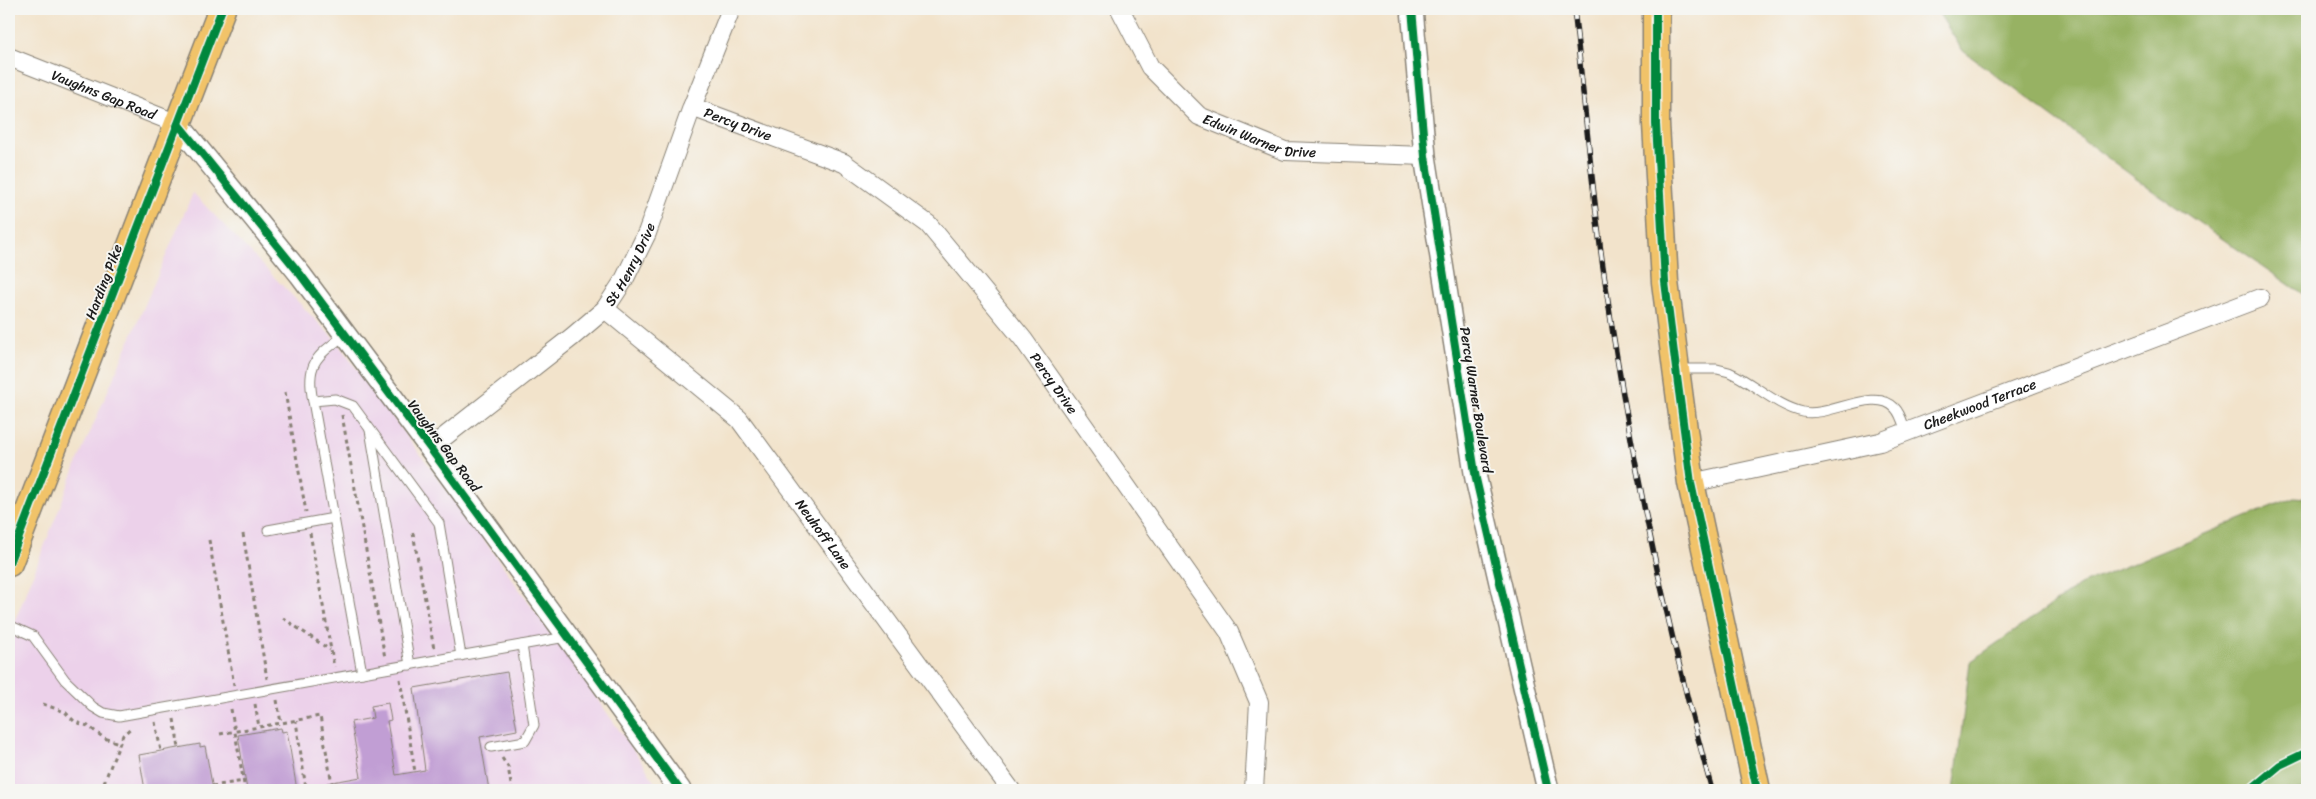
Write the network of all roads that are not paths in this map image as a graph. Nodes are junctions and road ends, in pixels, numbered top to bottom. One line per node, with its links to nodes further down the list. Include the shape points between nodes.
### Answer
1 (222, 9): 8 (main road, Harding Pike)
2 (731, 9): 7 (street, St Henry Drive)
3 (1120, 9): 9 (street, Edwin Warner Drive, via 1150,67 1199,116 1285,151)
4 (1412, 9): 9 (street, Percy Warner Boulevard)
5 (1656, 9): 13 (main road, via 1656,124 1665,282)
6 (9, 57): 8 (street, Vaughns Gap Road)
7 (692, 107): 11 (street, St Henry Drive, via 647,233 624,280); 31 (street, Percy Drive, via 844,163 928,224 1024,339 1229,632 1259,702)
8 (178, 124): 12 (street, Vaughns Gap Road); 21 (main road, Harding Pike)
9 (1425, 156): 32 (street, Percy Warner Boulevard, via 1476,479)
10 (2260, 298): 16 (street, Cheekwood Terrace)
11 (605, 309): 17 (street, St Henry Drive); 30 (street, Neuhoff Lane, via 739,419)
12 (346, 334): 14 (lane, via 312,364 309,380); 17 (street, Vaughns Gap Road)
13 (1676, 370): 16 (lane, via 1728,372 1803,412 1819,412 1875,400 1890,403); 18 (main road)
14 (313, 401): 15 (lane, via 339,400 353,406); 19 (lane)
15 (369, 427): 25 (lane, via 438,523); 26 (lane)
16 (1906, 432): 18 (street, Cheekwood Terrace, via 1880,442)
17 (430, 448): 23 (street, Vaughns Gap Road)
18 (1691, 483): 33 (main road)
19 (334, 518): 20 (lane); 27 (lane)
20 (268, 530)
21 (9, 563)
22 (9, 625): 27 (lane, via 32,636 65,680 93,708 119,716)
23 (569, 636): 24 (lane); 29 (street, Vaughns Gap Road)
24 (522, 645): 25 (lane); 28 (lane, via 534,725 524,742)
25 (461, 656): 26 (lane)
26 (410, 664): 27 (lane)
27 (362, 674)
28 (493, 747)
29 (680, 790)
30 (1011, 790)
31 (1254, 790)
32 (1548, 790)
33 (1757, 790)

